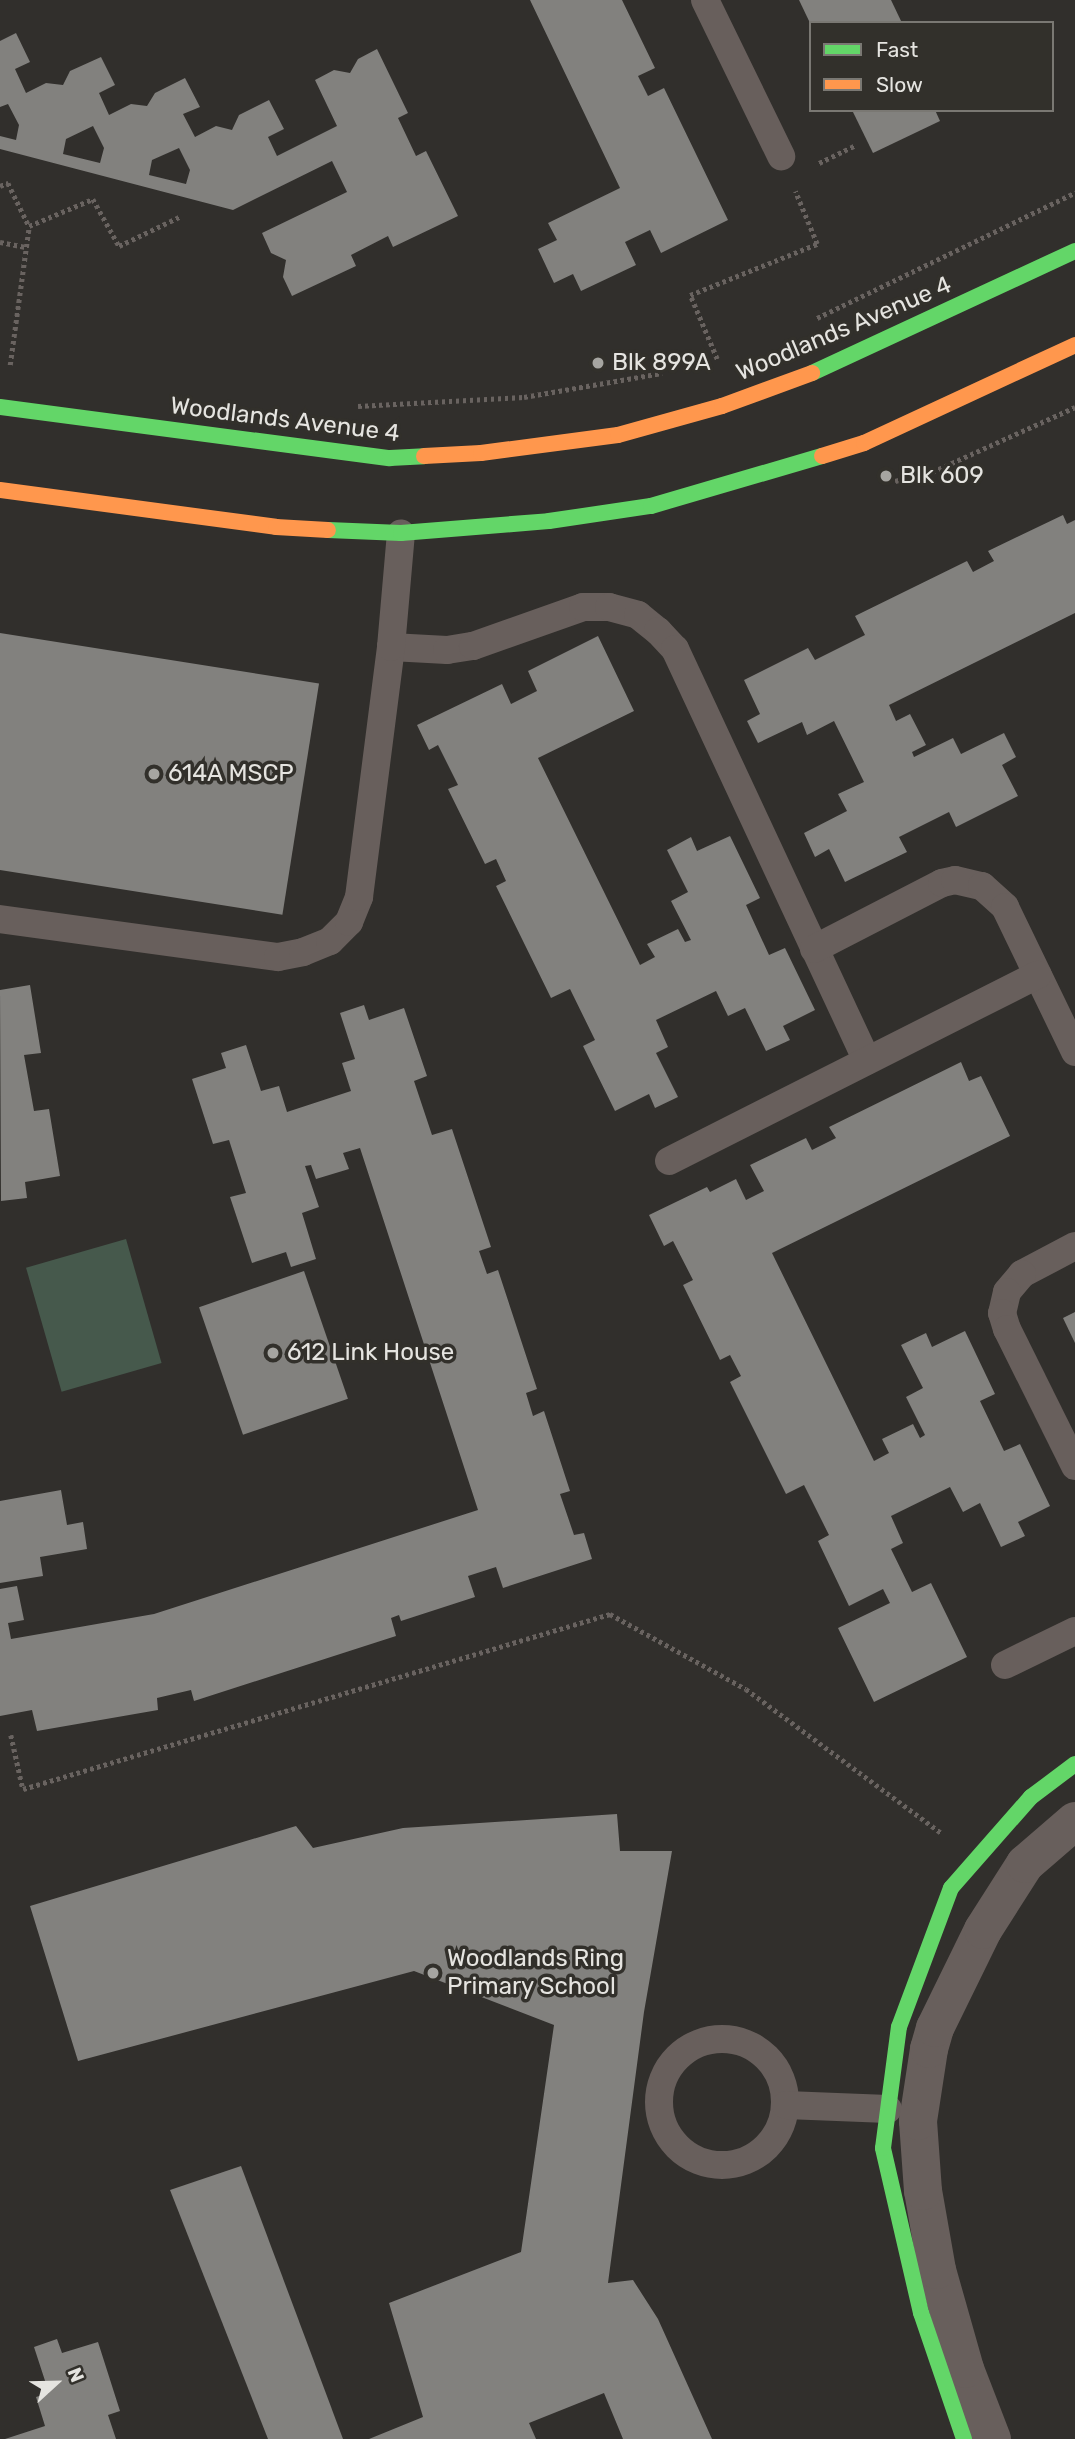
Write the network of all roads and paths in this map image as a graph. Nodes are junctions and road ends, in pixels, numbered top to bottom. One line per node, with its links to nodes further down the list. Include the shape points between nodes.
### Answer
1 (705, 0): 3 (lane)
2 (856, 145): 3 (path)
3 (785, 167): 14 (path, via 817,244 690,295)
4 (0, 186): 7 (path, via 8,183)
5 (1075, 193): 11 (path)
6 (181, 216): 7 (path, via 119,246 93,200)
7 (29, 226): 9 (path)
8 (0, 242): 9 (path)
9 (26, 247): 16 (path)
10 (1075, 251): 21 (main road, Woodlands Avenue 4, via 822,369 722,406 618,435 481,453 390,458)
11 (812, 320)
12 (1075, 345): 23 (main road, via 864,443 651,506 549,521)
13 (727, 362): 14 (path)
14 (719, 363): 17 (path)
15 (0, 365): 16 (path)
16 (10, 366): 18 (path)
17 (706, 366)
18 (24, 368)
19 (667, 372): 20 (path, via 524,397)
20 (356, 406)
21 (0, 407)
22 (0, 490): 23 (main road, via 276,527)
23 (401, 533): 24 (lane)
24 (391, 647): 25 (lane, via 359,898 349,922 330,941 278,957); 26 (lane, via 447,650 473,646 583,607 609,607 638,615 675,649)
25 (0, 919)
26 (814, 949): 27 (lane, via 942,883 969,882 999,898); 29 (lane)
27 (1038, 975): 28 (lane); 29 (lane)
28 (1075, 1052)
29 (867, 1060): 30 (lane)
30 (669, 1161)
31 (1075, 1246): 32 (lane, via 1016,1279 1003,1301 1002,1313)
32 (1075, 1466)
33 (1075, 1631): 34 (lane)
34 (1005, 1665)
35 (11, 1735): 38 (path, via 23,1789 610,1614 746,1689)
36 (1075, 1765): 40 (main road, via 1031,1797 951,1888 899,2027)
37 (1075, 1821): 42 (street, via 1025,1864 983,1930 935,2028 918,2121 923,2191 937,2270 965,2370)
38 (942, 1833)
39 (786, 2105): 39 (lane, via 776,2137 751,2159 719,2166 687,2156 665,2131 657,2098 668,2066 692,2044 725,2037 757,2047 779,2072); 40 (lane)
40 (888, 2109): 41 (main road, via 883,2148 921,2314)
41 (964, 2439)
42 (992, 2439)

